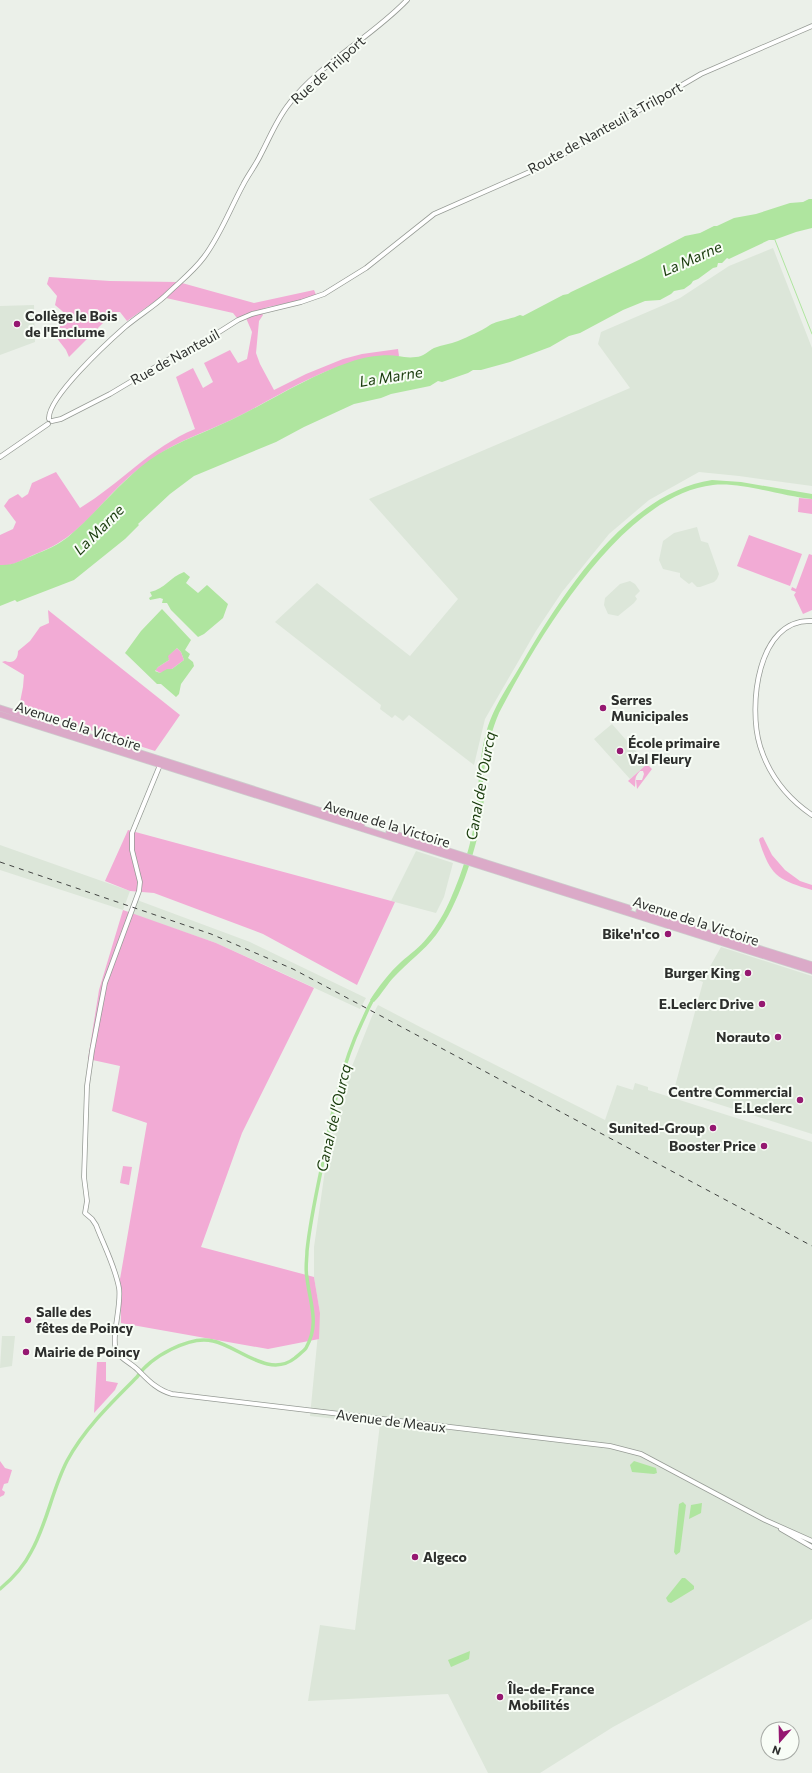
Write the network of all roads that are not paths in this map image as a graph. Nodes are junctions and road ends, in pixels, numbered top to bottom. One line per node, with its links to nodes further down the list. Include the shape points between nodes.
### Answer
1 (407, 0): 4 (street, Rue de Trilport, via 292,100 204,258 156,304 124,328 79,372 61,392 50,414)
2 (812, 26): 3 (street, Route de Nanteuil à Trilport, via 701,74 543,166 434,214 366,268 324,294)
3 (302, 302): 4 (street, Rue de Nanteuil, via 238,320 214,336 103,397 61,419)
4 (50, 421): 5 (street, Rue de Nanteuil)
5 (0, 457)
6 (812, 621): 12 (street, via 792,624 781,631 772,642 758,683 754,715 760,746 771,771 790,796)
7 (0, 708): 9 (main road, Avenue de la Victoire)
8 (0, 714): 10 (main road, Avenue de la Victoire)
9 (154, 757): 10 (street); 11 (main road, Avenue de la Victoire)
10 (160, 765): 11 (street, via 164,762); 13 (main road, Avenue de la Victoire); 17 (street, Avenue de Meaux, via 133,830 132,850 140,882 139,891 105,983 87,1086 85,1213 96,1225 114,1268 119,1290 114,1344 120,1356 164,1392 172,1394 610,1446 641,1454 670,1467)
11 (190, 769): 13 (main road, Avenue de la Victoire)
12 (812, 815)
13 (462, 857): 14 (main road, Avenue de la Victoire)
14 (471, 860): 15 (main road, Avenue de la Victoire); 16 (main road, Avenue de la Victoire)
15 (812, 965)
16 (812, 971)
17 (765, 1520): 18 (street); 19 (street)
18 (812, 1542)
19 (812, 1547)

